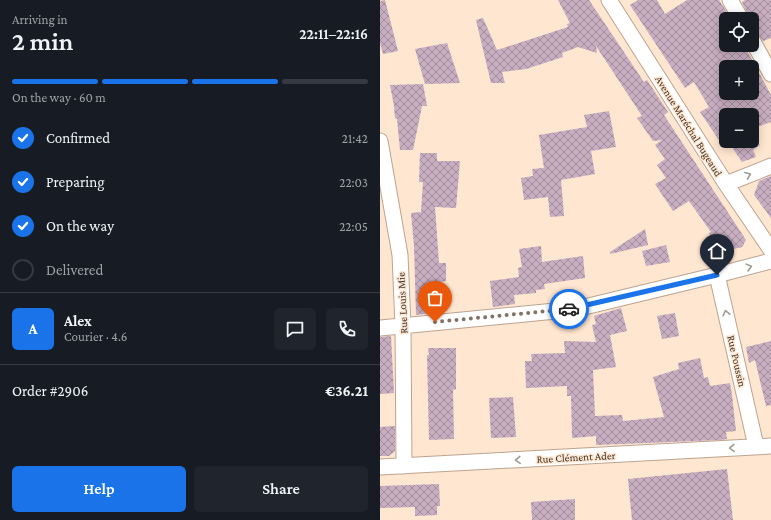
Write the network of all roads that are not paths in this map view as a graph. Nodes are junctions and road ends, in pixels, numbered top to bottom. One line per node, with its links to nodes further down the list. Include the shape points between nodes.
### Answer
1 (609, 0): 8 (street, Avenue Maréchal Bugeaud)
2 (730, 0): 3 (street)
3 (737, 12)
4 (759, 52): 5 (street)
5 (771, 74)
6 (380, 141): 12 (street, Rue Louis Mie, via 400,255)
7 (771, 166): 8 (street, one-way to 7)
8 (726, 184): 9 (street, Avenue Maréchal Bugeaud)
9 (771, 250)
10 (771, 261): 11 (street, one-way to 10)
11 (717, 275): 12 (street, via 576,309); 14 (street, Rue Poussin, one-way to 11)
12 (403, 326): 13 (street); 16 (street, Rue Louis Mie)
13 (380, 328)
14 (756, 446): 15 (street, Rue Clément Ader); 16 (street, Rue Clément Ader, one-way to 16)
15 (771, 446)
16 (404, 466): 17 (street, Rue Clément Ader)
17 (380, 467)

